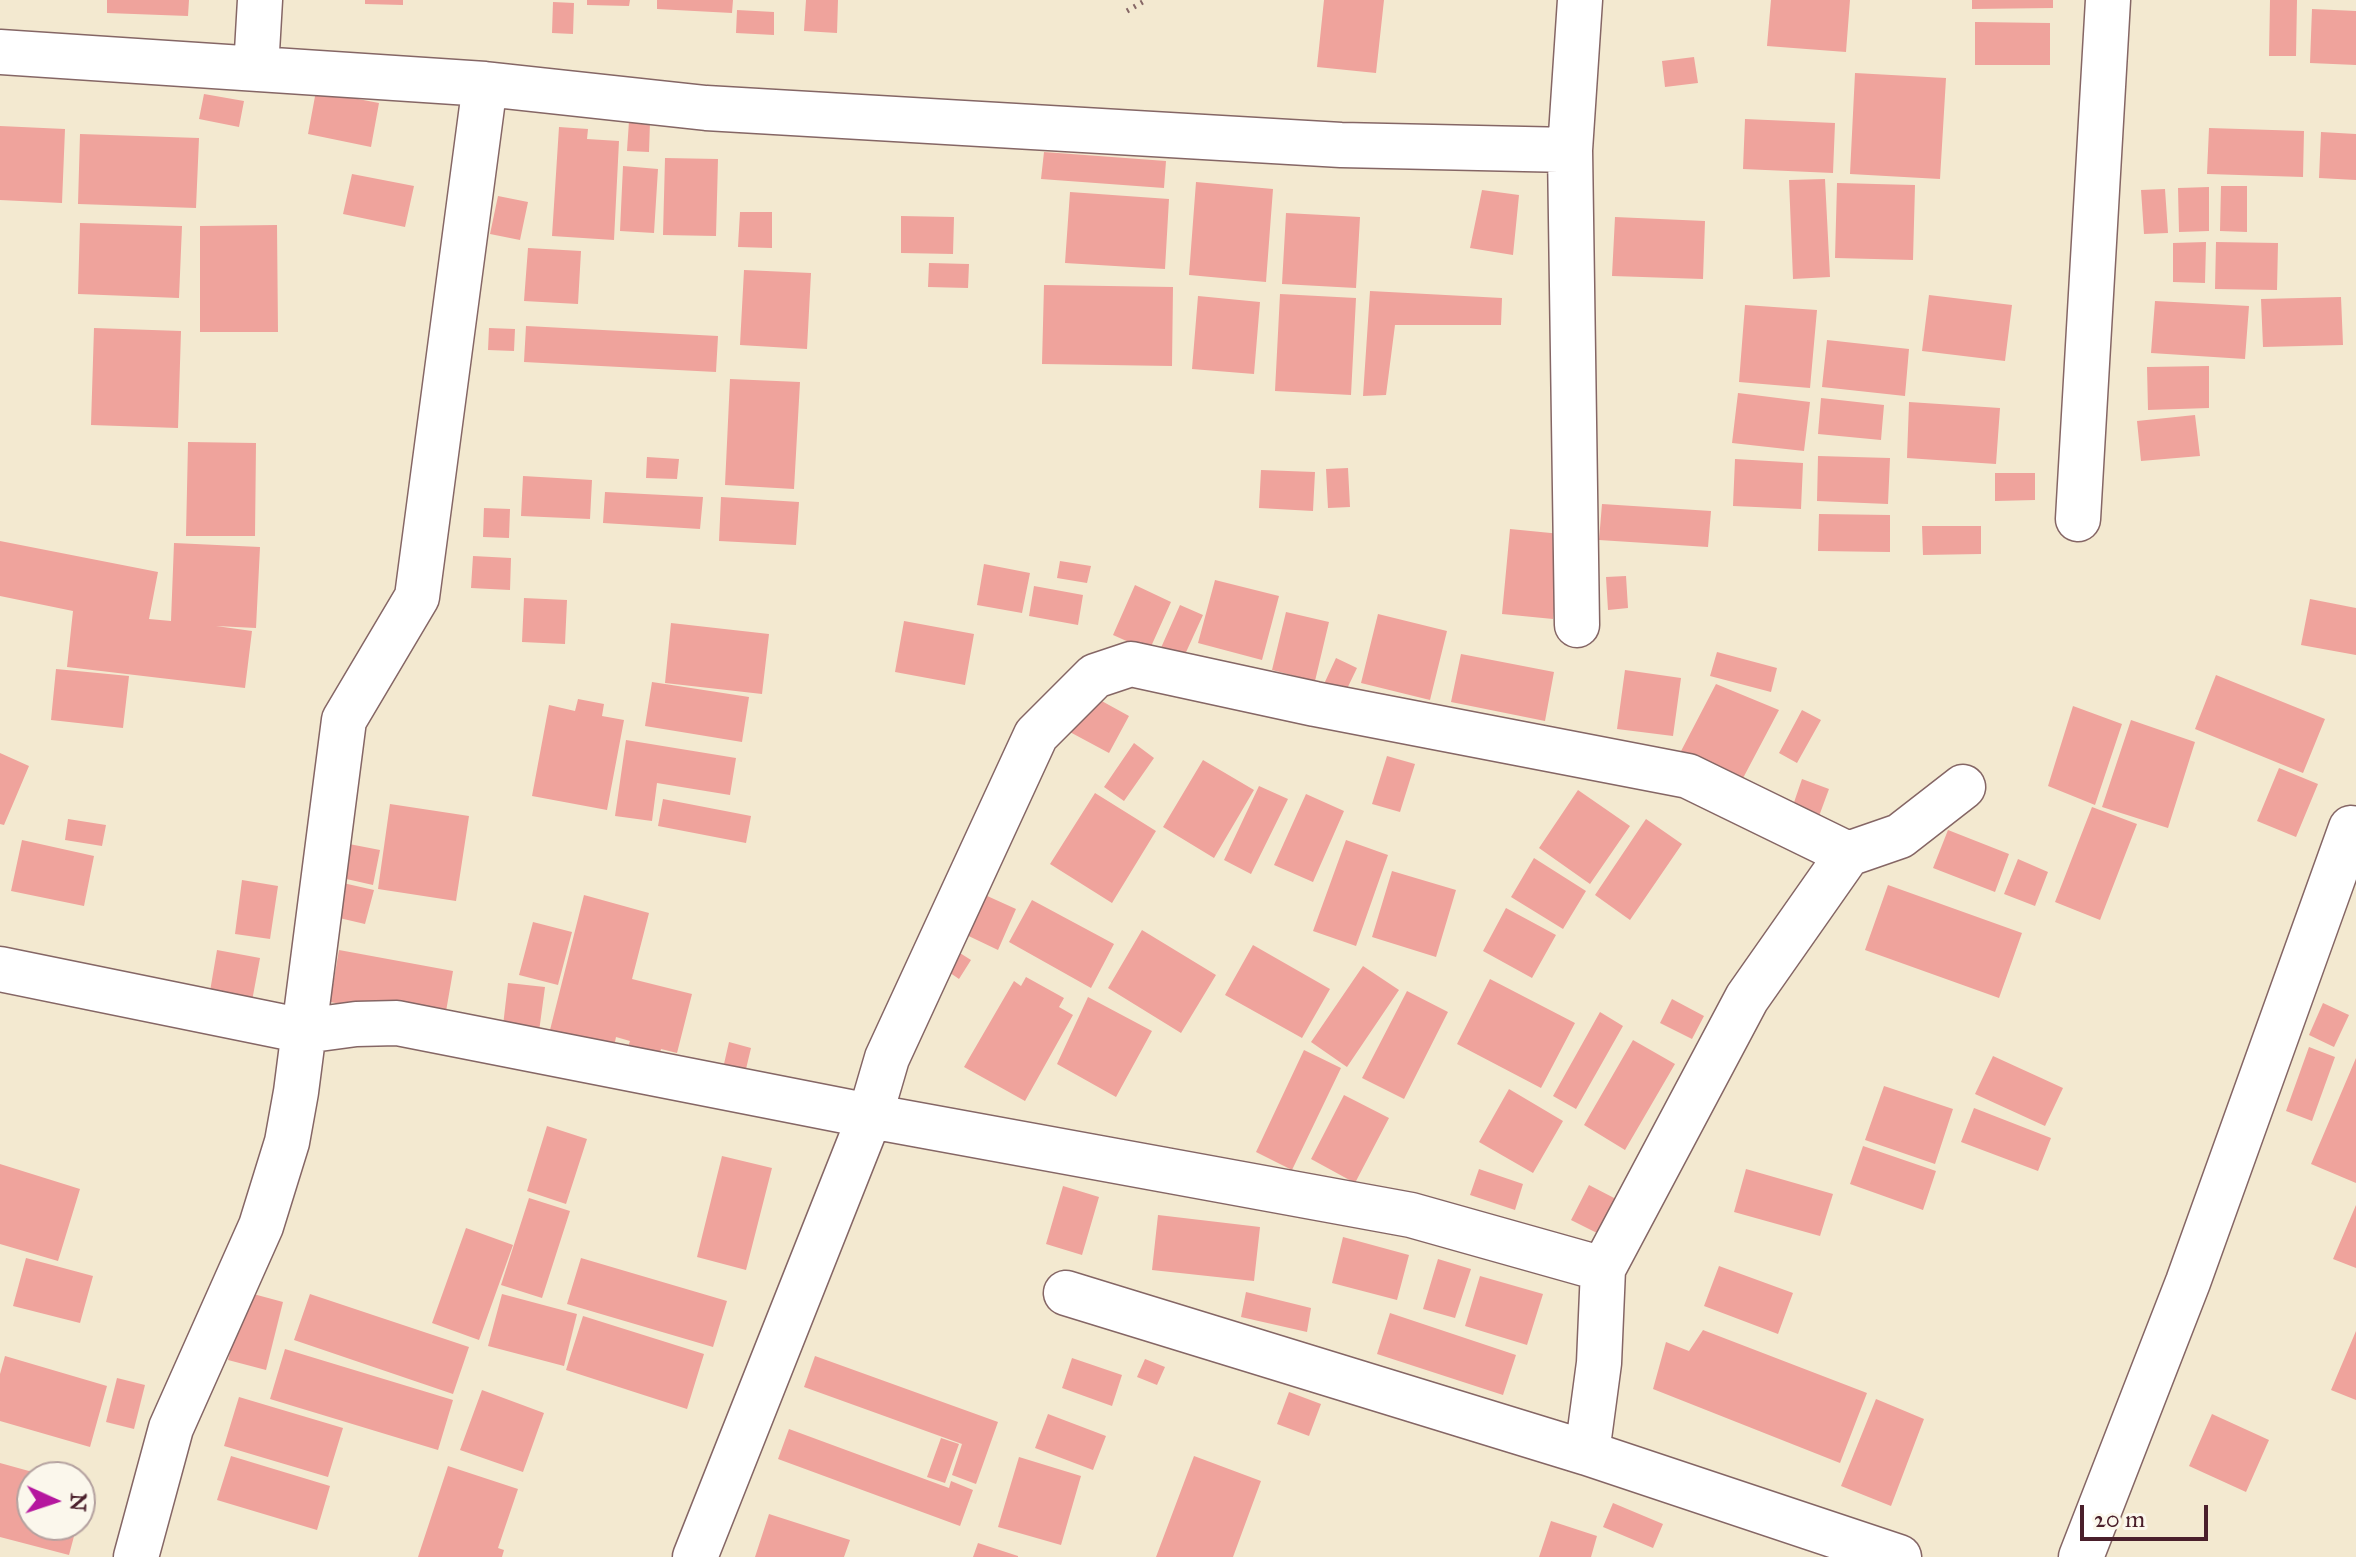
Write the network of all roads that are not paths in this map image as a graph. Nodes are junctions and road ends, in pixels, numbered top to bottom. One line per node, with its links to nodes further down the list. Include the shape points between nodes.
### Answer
1 (260, 0): 5 (street)
2 (1580, 0): 7 (street)
3 (2108, 0): 8 (street)
4 (0, 52): 5 (street)
5 (256, 69): 6 (street)
6 (485, 84): 7 (street, via 722,109 1341,145); 14 (street, via 417,597 344,720)
7 (1570, 150): 9 (street)
8 (2078, 519)
9 (1577, 625)
10 (1963, 787): 12 (street, via 1900,836)
11 (2351, 828): 22 (street, via 2188,1282)
12 (1848, 854): 15 (street, via 1688,776 1131,664 1095,676 1036,735 887,1058); 16 (street, via 1747,998)
13 (0, 969): 14 (street)
14 (304, 1031): 15 (street, via 397,1023); 19 (street, via 287,1142 261,1226 171,1428)
15 (870, 1116): 16 (street, via 1411,1215); 20 (street)
16 (1603, 1269): 18 (street, via 1599,1363)
17 (1066, 1293): 18 (street)
18 (1587, 1453): 21 (street)
19 (136, 1557)
20 (695, 1557)
21 (1899, 1557)
22 (2081, 1557)

